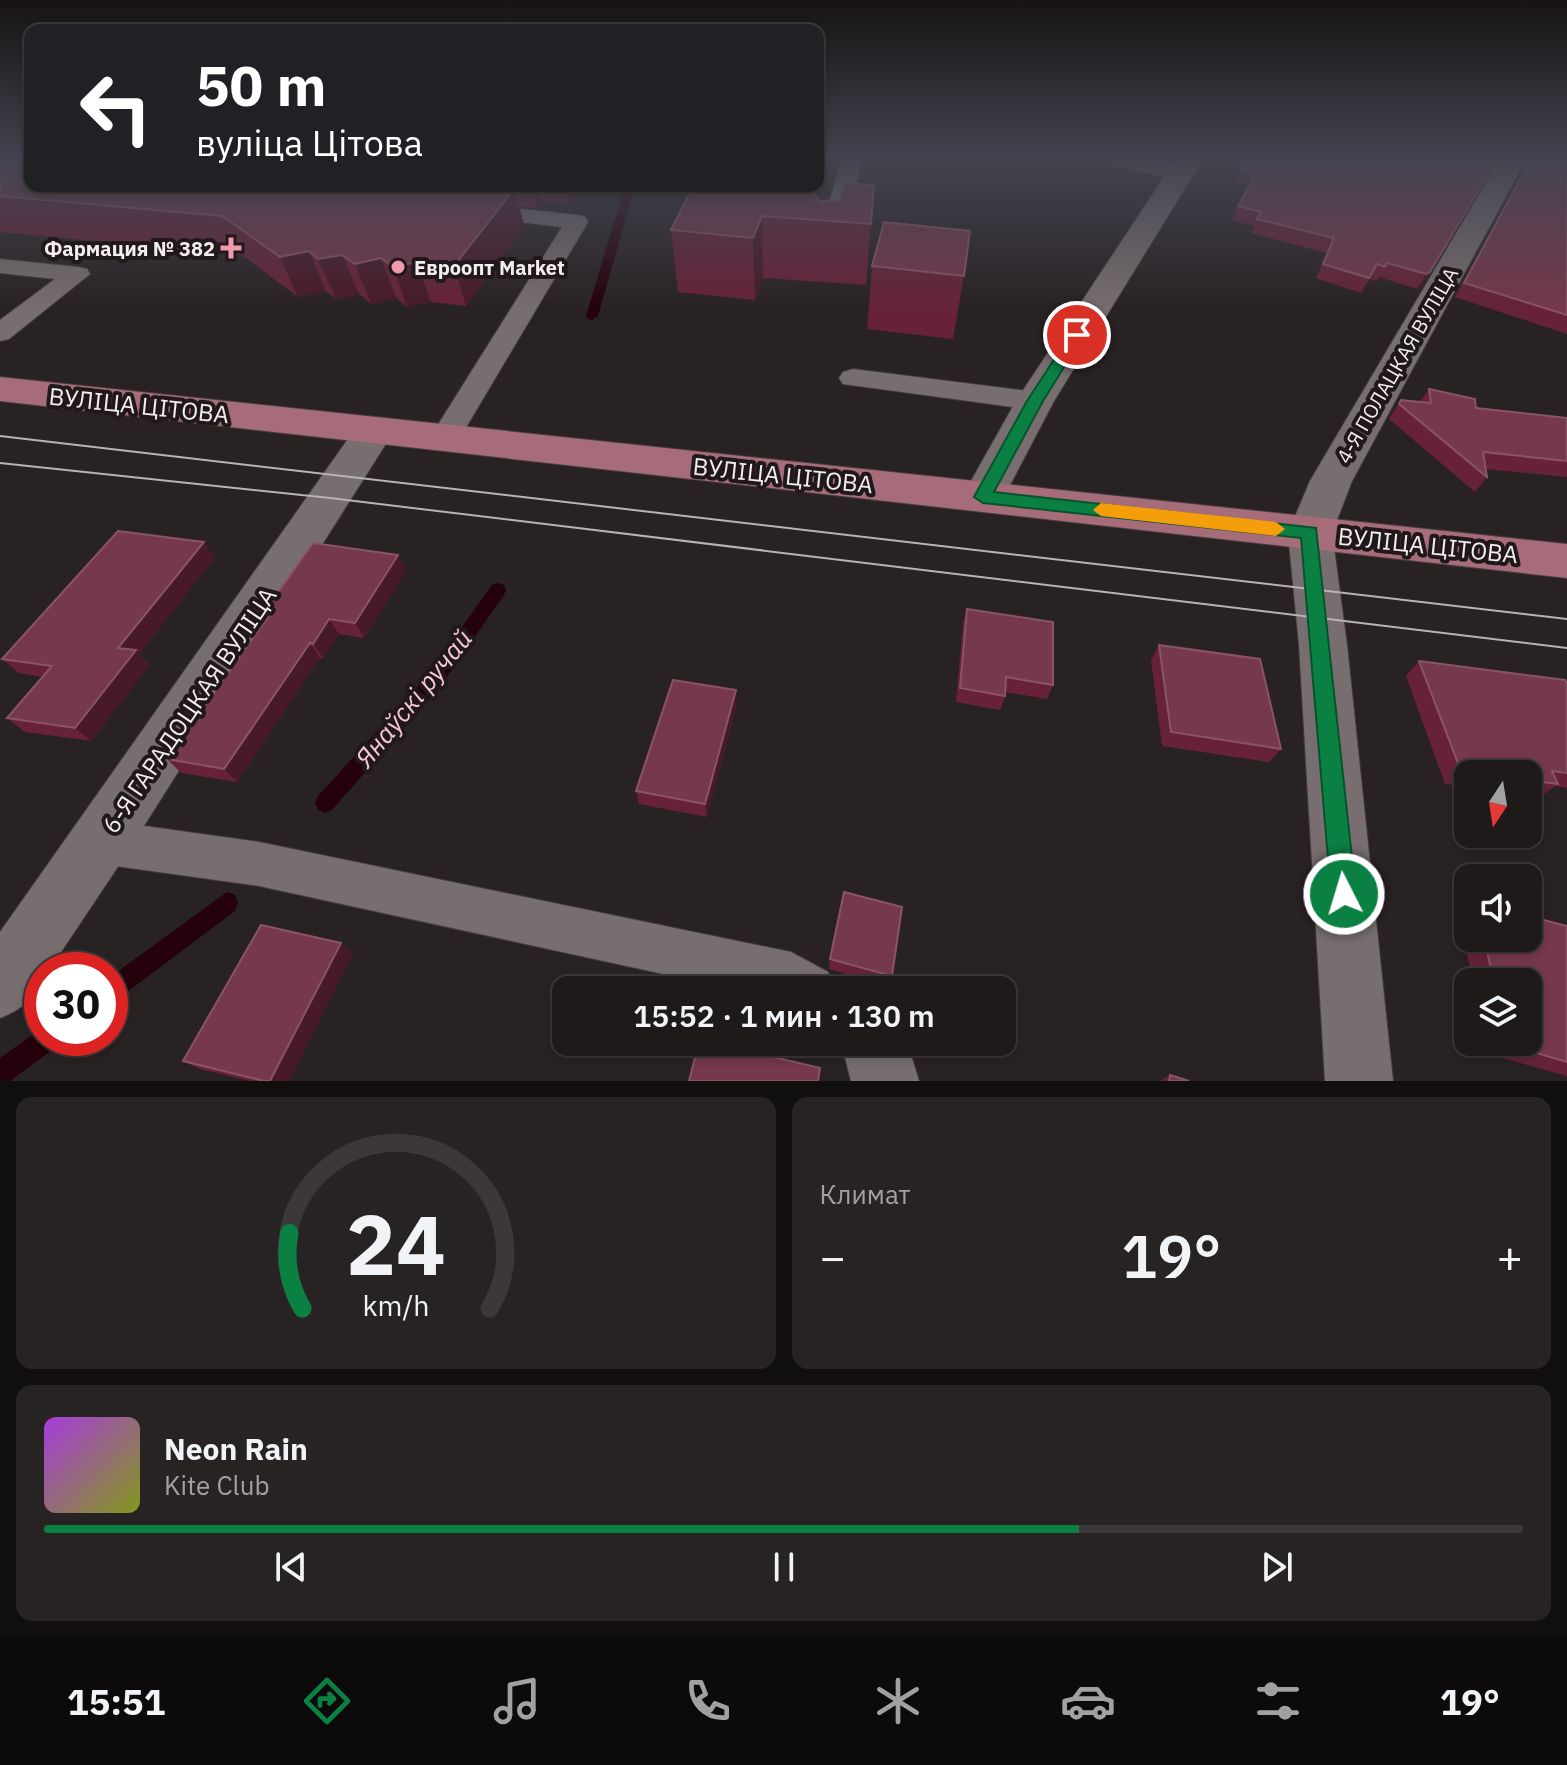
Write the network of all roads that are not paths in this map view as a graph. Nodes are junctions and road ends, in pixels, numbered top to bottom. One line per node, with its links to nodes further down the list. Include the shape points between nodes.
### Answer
1 (459, 209): 12 (lane, via 577,222)
2 (838, 209): 5 (lane)
3 (1157, 209): 10 (street)
4 (1484, 209): 14 (street, 4-Я ПОЛАЦКАЯ ВУЛІЦА, via 1331,481)
5 (826, 254)
6 (0, 266): 7 (lane, via 78,274)
7 (0, 333)
8 (853, 378): 10 (lane)
9 (0, 389): 11 (main road, ВУЛІЦА ЦІТОВА)
10 (1035, 401): 13 (street)
11 (374, 431): 12 (main road, ВУЛІЦА ЦІТОВА); 16 (street, 6-Я ГАРАДОЦКАЯ ВУЛІЦА)
12 (444, 439): 13 (main road, ВУЛІЦА ЦІТОВА)
13 (983, 497): 14 (main road, ВУЛІЦА ЦІТОВА)
14 (1310, 533): 15 (main road, ВУЛІЦА ЦІТОВА); 21 (street)
15 (1567, 561)
16 (101, 842): 17 (lane, via 259,864); 18 (street, 6-Я ГАРАДОЦКАЯ ВУЛІЦА)
17 (786, 976)
18 (0, 986)
19 (878, 1056): 20 (street)
20 (885, 1081)
21 (1359, 1081)

